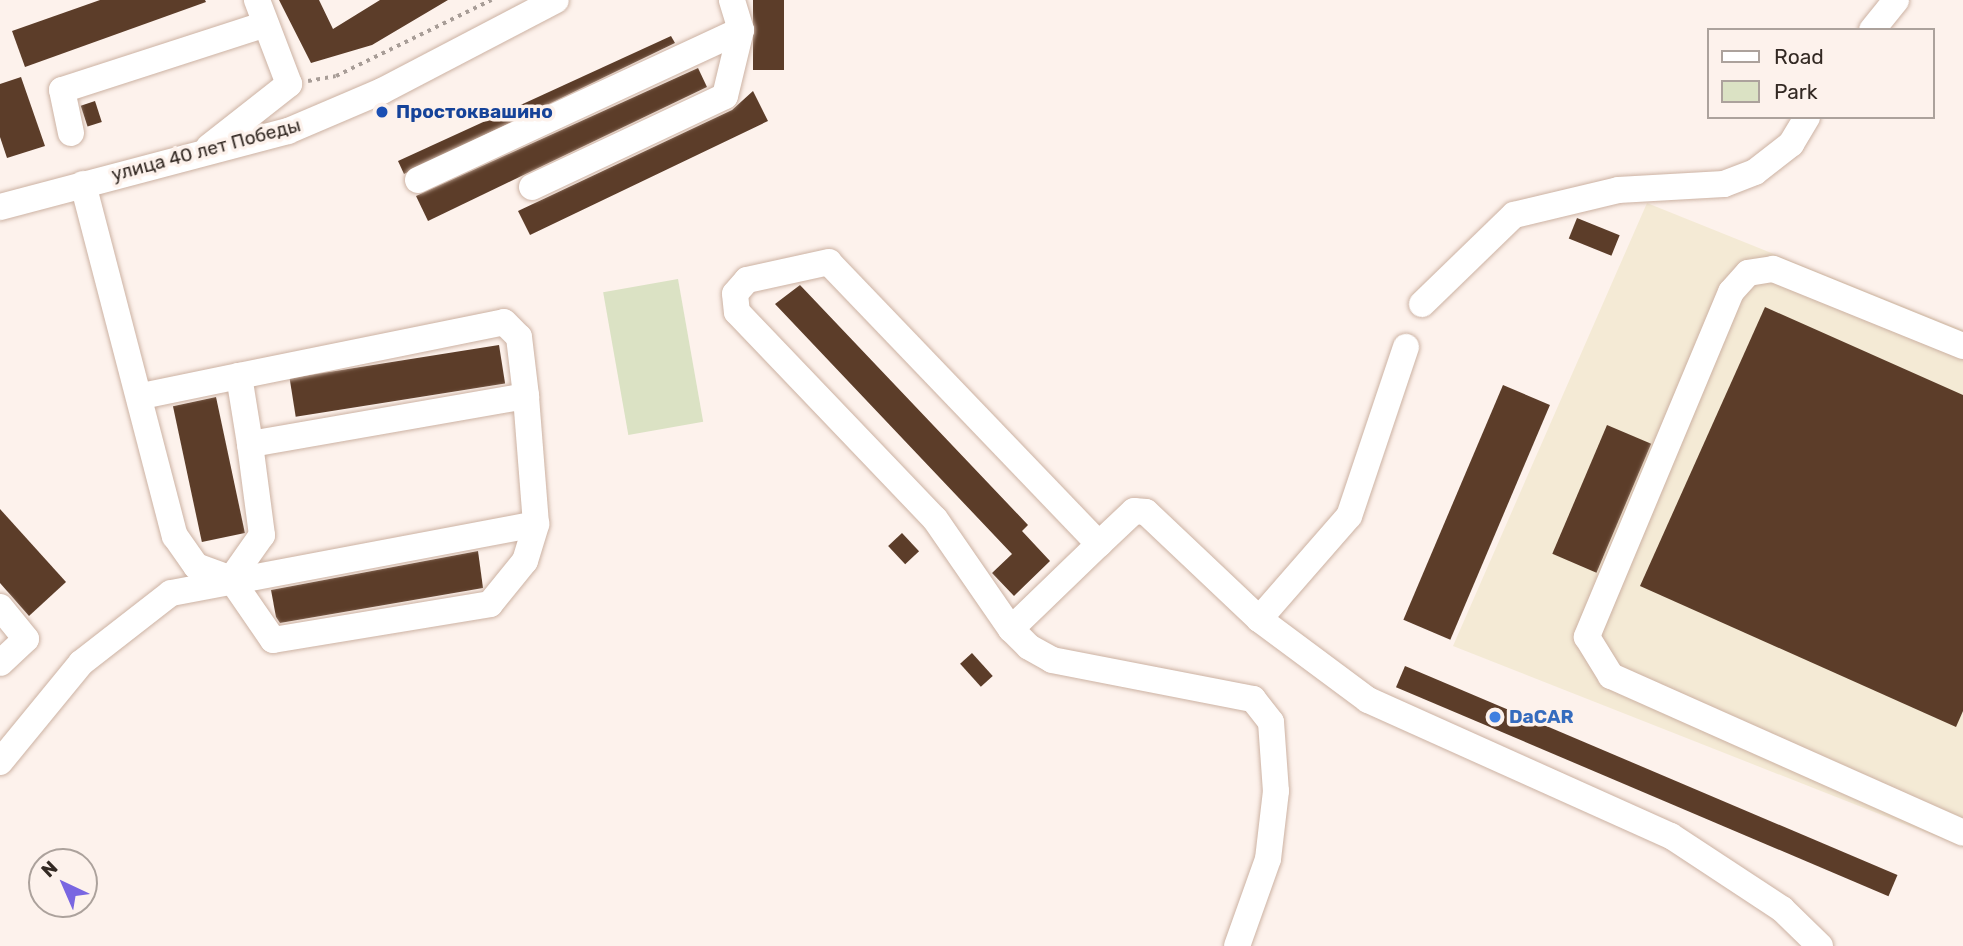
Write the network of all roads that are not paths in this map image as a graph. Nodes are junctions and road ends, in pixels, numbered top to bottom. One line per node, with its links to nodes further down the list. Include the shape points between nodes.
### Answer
1 (556, 0): 9 (street, улица 40 лет Победы, via 382,92 288,131)
2 (732, 0): 6 (street)
3 (1896, 0): 5 (street)
4 (262, 12): 8 (street, via 62,90); 9 (street, via 289,84)
5 (1874, 28)
6 (741, 30): 10 (street); 12 (street, via 725,96)
7 (1805, 119): 14 (street, via 1773,158 1724,184 1618,190 1514,215)
8 (71, 133)
9 (199, 155): 11 (street, улица 40 лет Победы)
10 (418, 180)
11 (83, 184): 13 (street, улица 40 лет Победы); 18 (street)
12 (532, 187)
13 (0, 207)
14 (1422, 304)
15 (1963, 346): 29 (street, via 1773,270 1748,272 1731,292 1587,637 1611,677)
16 (1406, 347): 25 (street, via 1349,516)
17 (239, 376): 18 (street); 19 (street, via 504,322 519,337); 20 (street)
18 (142, 396): 23 (street, via 175,536 196,566)
19 (526, 396): 20 (street); 21 (street)
20 (250, 444): 23 (street, via 262,535)
21 (536, 524): 23 (street); 23 (street, via 525,561 491,604 273,640)
22 (1099, 544): 25 (street, via 1134,512 1146,512); 26 (street); 26 (street, via 830,262 747,280 735,294 737,312 935,519)
23 (231, 579): 28 (street, via 171,593 80,663)
24 (0, 607): 27 (street, via 26,639)
25 (1259, 619): 31 (street, via 1368,700 1671,836 1782,909)
26 (1011, 629): 30 (street, via 1052,660 1253,699 1271,722 1276,791 1268,859)
27 (0, 663)
28 (0, 762)
29 (1963, 833)
30 (1237, 946)
31 (1820, 946)

